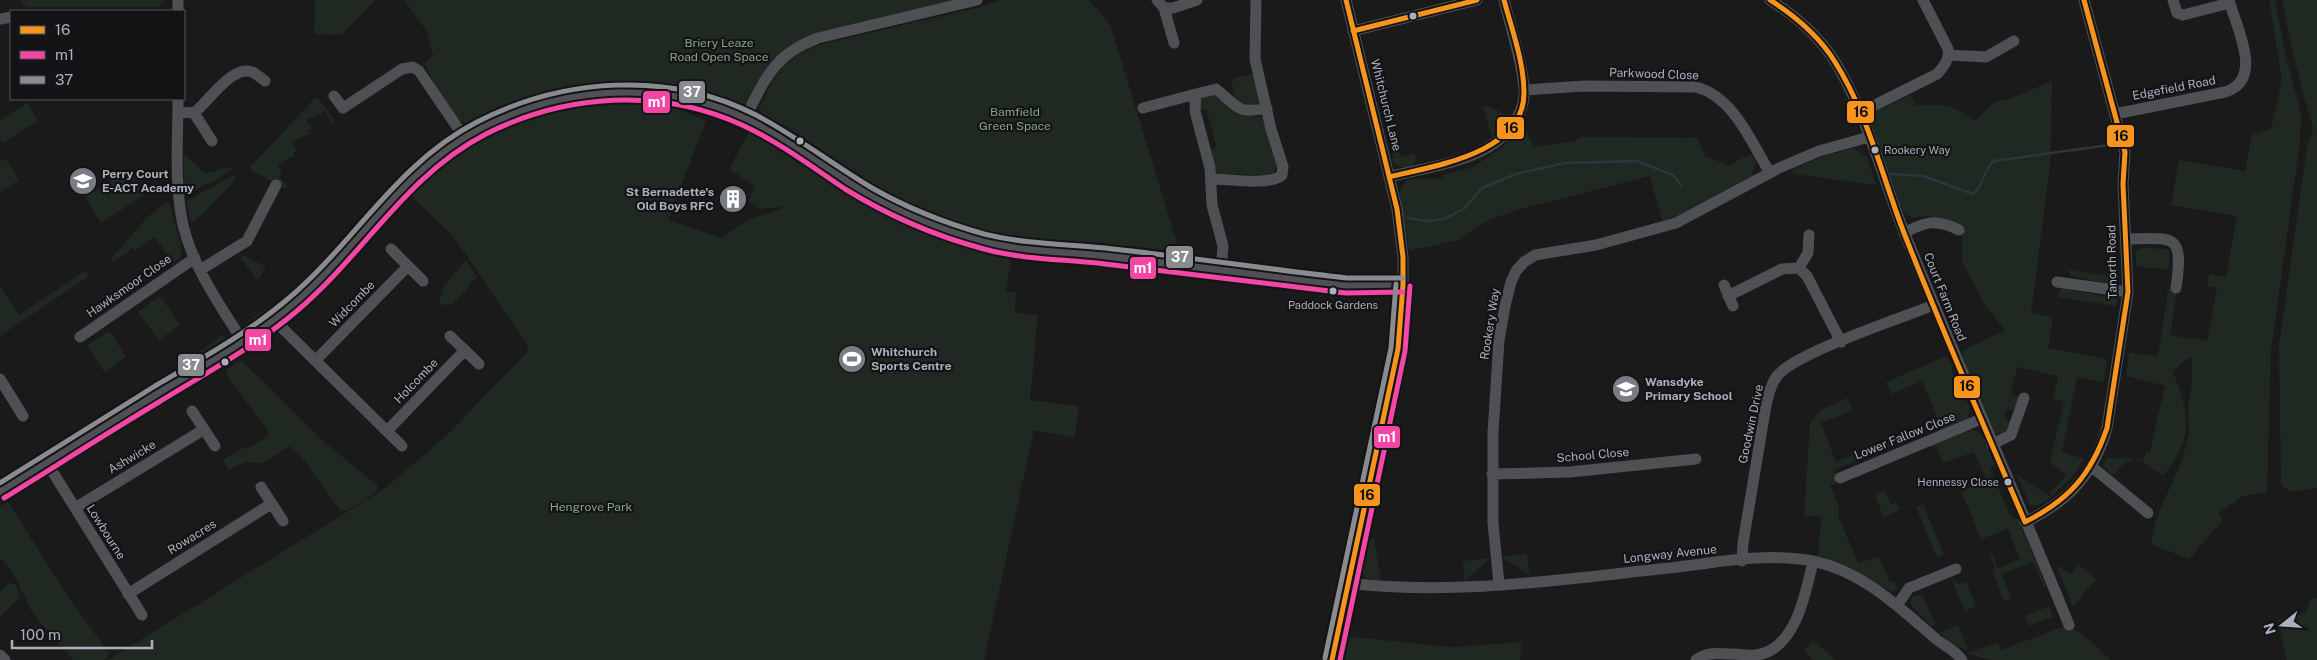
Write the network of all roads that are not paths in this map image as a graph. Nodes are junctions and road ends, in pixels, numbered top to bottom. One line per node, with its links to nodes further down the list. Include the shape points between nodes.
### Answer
1 (977, 0): 28 (street, via 800,45 770,70)
2 (1197, 0): 12 (street, via 1173,8)
3 (1256, 0): 23 (street, via 1255,51)
4 (1346, 0): 13 (street, Whitchurch Lane)
5 (1504, 0): 18 (street)
6 (1770, 0): 25 (street, Court Farm Road, via 1818,38 1841,71)
7 (1923, 0): 16 (street)
8 (2084, 0): 27 (street, Tanorth Road)
9 (2173, 0): 11 (street, via 2177,13 2183,15)
10 (1470, 1): 13 (street)
11 (2230, 2): 27 (street, Edgefield Road, via 2247,63 2245,75 2237,86 2225,92)
12 (1160, 4): 15 (street)
13 (1353, 31): 35 (street, Whitchurch Lane)
14 (2014, 41): 16 (street, via 1986,57)
15 (1174, 43)
16 (1949, 55): 25 (street, via 1937,74)
17 (265, 81): 26 (street, via 251,72 240,71)
18 (1524, 90): 34 (street, Parkwood Close, via 1585,86 1696,87 1710,90 1736,116); 35 (street, via 1523,106 1514,124 1500,140 1476,154)
19 (1196, 94): 22 (street); 23 (street, via 1216,89 1244,111); 36 (street, via 1195,111)
20 (334, 96): 30 (street, via 343,108 402,69 413,67)
21 (178, 100): 24 (street)
22 (1143, 108)
23 (1267, 108): 36 (street, via 1283,167 1282,175 1278,179 1264,181)
24 (178, 112): 26 (street); 43 (street, via 179,197 184,226)
25 (1860, 112): 31 (street, Court Farm Road)
26 (194, 113): 29 (street)
27 (2115, 114): 41 (street, Tanorth Road, via 2125,152)
28 (745, 118): 30 (street, via 709,105 660,94 596,94 525,108); 47 (street, via 779,136 883,203 964,235 1001,246)
29 (204, 132): 32 (street); 33 (street)
30 (464, 137): 55 (street, via 418,172 321,278)
31 (1869, 137): 34 (street, Rookery Way, via 1819,151); 39 (street, Court Farm Road)
32 (196, 141)
33 (212, 141)
34 (1770, 173): 76 (street, Rookery Way, via 1676,222 1596,245 1535,255 1524,262 1511,282 1499,340)
35 (1389, 177): 50 (street, Whitchurch Lane, via 1400,230)
36 (1212, 179): 47 (street, via 1212,205 1223,246)
37 (276, 185): 46 (street, via 247,241)
38 (1959, 230): 39 (street, via 1944,222 1928,223)
39 (1904, 233): 54 (street, Court Farm Road)
40 (1809, 235): 45 (street, via 1808,253)
41 (2126, 239): 51 (street, via 2165,238 2172,241 2180,255); 52 (street, Tanorth Road)
42 (392, 249): 44 (street)
43 (195, 258): 46 (street); 57 (street, Hawksmoor Close)
44 (408, 266): 48 (street); 61 (street, Widcombe)
45 (1799, 268): 53 (street, via 1782,269); 59 (street, via 1807,276)
46 (200, 270): 58 (street)
47 (1221, 271): 50 (street, via 1347,286)
48 (423, 281)
49 (2056, 282): 52 (street)
50 (1403, 285): 88 (street, Whitchurch Lane, via 1398,349)
51 (2176, 288)
52 (2128, 292): 75 (street, Tanorth Road, via 2107,428 2101,449)
53 (1728, 296)
54 (1934, 305): 59 (street, Goodwin Drive); 67 (street, Court Farm Road)
55 (274, 320): 58 (street); 61 (street)
56 (450, 336): 60 (street)
57 (80, 337)
58 (242, 340): 74 (street)
59 (1841, 342): 85 (street, Goodwin Drive, via 1791,364 1772,384)
60 (465, 350): 62 (street); 69 (street, Holcombe)
61 (316, 360): 69 (street)
62 (479, 364)
63 (0, 379): 66 (street)
64 (2024, 398): 70 (street, via 2011,435)
65 (192, 411): 68 (street)
66 (23, 416)
67 (1981, 419): 70 (street, Court Farm Road); 77 (street, Lower Fallow Close)
68 (203, 430): 71 (street); 81 (street, Ashwicke)
69 (387, 431): 72 (street)
70 (1992, 444): 84 (street, Court Farm Road)
71 (214, 446)
72 (402, 446)
73 (1696, 459): 76 (street, School Close, via 1570,472)
74 (47, 462): 79 (street); 81 (street, Lowbourne)
75 (2091, 466): 82 (street); 84 (street, Tanorth Road, via 2061,502)
76 (1492, 474): 89 (street, Rookery Way)
77 (1840, 478)
78 (261, 487): 80 (street)
79 (0, 492)
80 (271, 504): 83 (street); 90 (street, Rowacres)
81 (76, 508): 90 (street, Lowbourne)
82 (2148, 513)
83 (283, 521)
84 (2025, 522): 93 (street, Court Farm Road)
85 (1742, 561): 86 (street, Longway Avenue, via 1778,558); 89 (street, Longway Avenue)
86 (1813, 561): 91 (street, Longway Avenue, via 1838,568); 95 (street, via 1795,623 1774,647)
87 (1956, 569): 91 (street, via 1909,588)
88 (1348, 583): 89 (street, Longway Avenue, via 1427,589); 97 (street, Whitchurch Lane)
89 (1499, 584)
90 (128, 594): 92 (street, Lowbourne)
91 (1898, 604): 99 (street, Longway Avenue)
92 (142, 615)
93 (2069, 625)
94 (0, 655): 96 (street)
95 (1756, 658): 98 (street, via 1710,653)
96 (5, 660)
97 (1332, 660)
98 (1696, 660)
99 (1962, 660)

